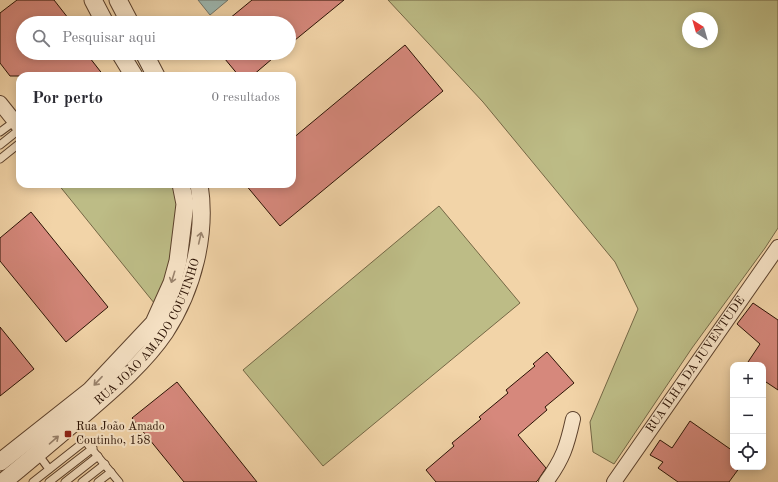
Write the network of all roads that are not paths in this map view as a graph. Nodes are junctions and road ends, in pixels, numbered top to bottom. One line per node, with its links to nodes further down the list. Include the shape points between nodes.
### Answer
1 (93, 0): 3 (street)
2 (118, 0): 4 (street)
3 (101, 16)
4 (126, 16)
5 (124, 60): 7 (street)
6 (148, 60): 8 (street)
7 (132, 72)
8 (154, 72)
9 (8, 116): 10 (lane); 11 (lane)
10 (0, 132)
11 (0, 145)
12 (16, 146): 13 (lane)
13 (0, 159)
14 (182, 188): 22 (street, RUA JOÃO AMADO COUTINHO, one-way to 22, via 185,204 178,261 172,283 154,323 90,391)
15 (200, 188): 20 (street, RUA JOÃO AMADO COUTINHO, one-way to 15, via 109,393 149,353 165,332 186,290 199,244 202,230)
16 (778, 247): 17 (street, RUA ILHA DA JUVENTUDE)
17 (773, 265): 34 (street, RUA ILHA DA JUVENTUDE)
18 (573, 419): 33 (street, via 566,449)
19 (92, 448): 21 (lane); 24 (lane, via 85,441); 29 (lane)
20 (38, 454): 24 (lane); 27 (street, RUA JOÃO AMADO COUTINHO)
21 (98, 456): 23 (lane); 30 (lane)
22 (0, 462)
23 (105, 464): 25 (lane); 31 (lane)
24 (49, 469): 28 (lane)
25 (111, 472): 26 (lane); 32 (lane)
26 (117, 481)
27 (3, 482)
28 (33, 482)
29 (50, 482)
30 (65, 482)
31 (82, 482)
32 (98, 482)
33 (546, 482)
34 (614, 482)

